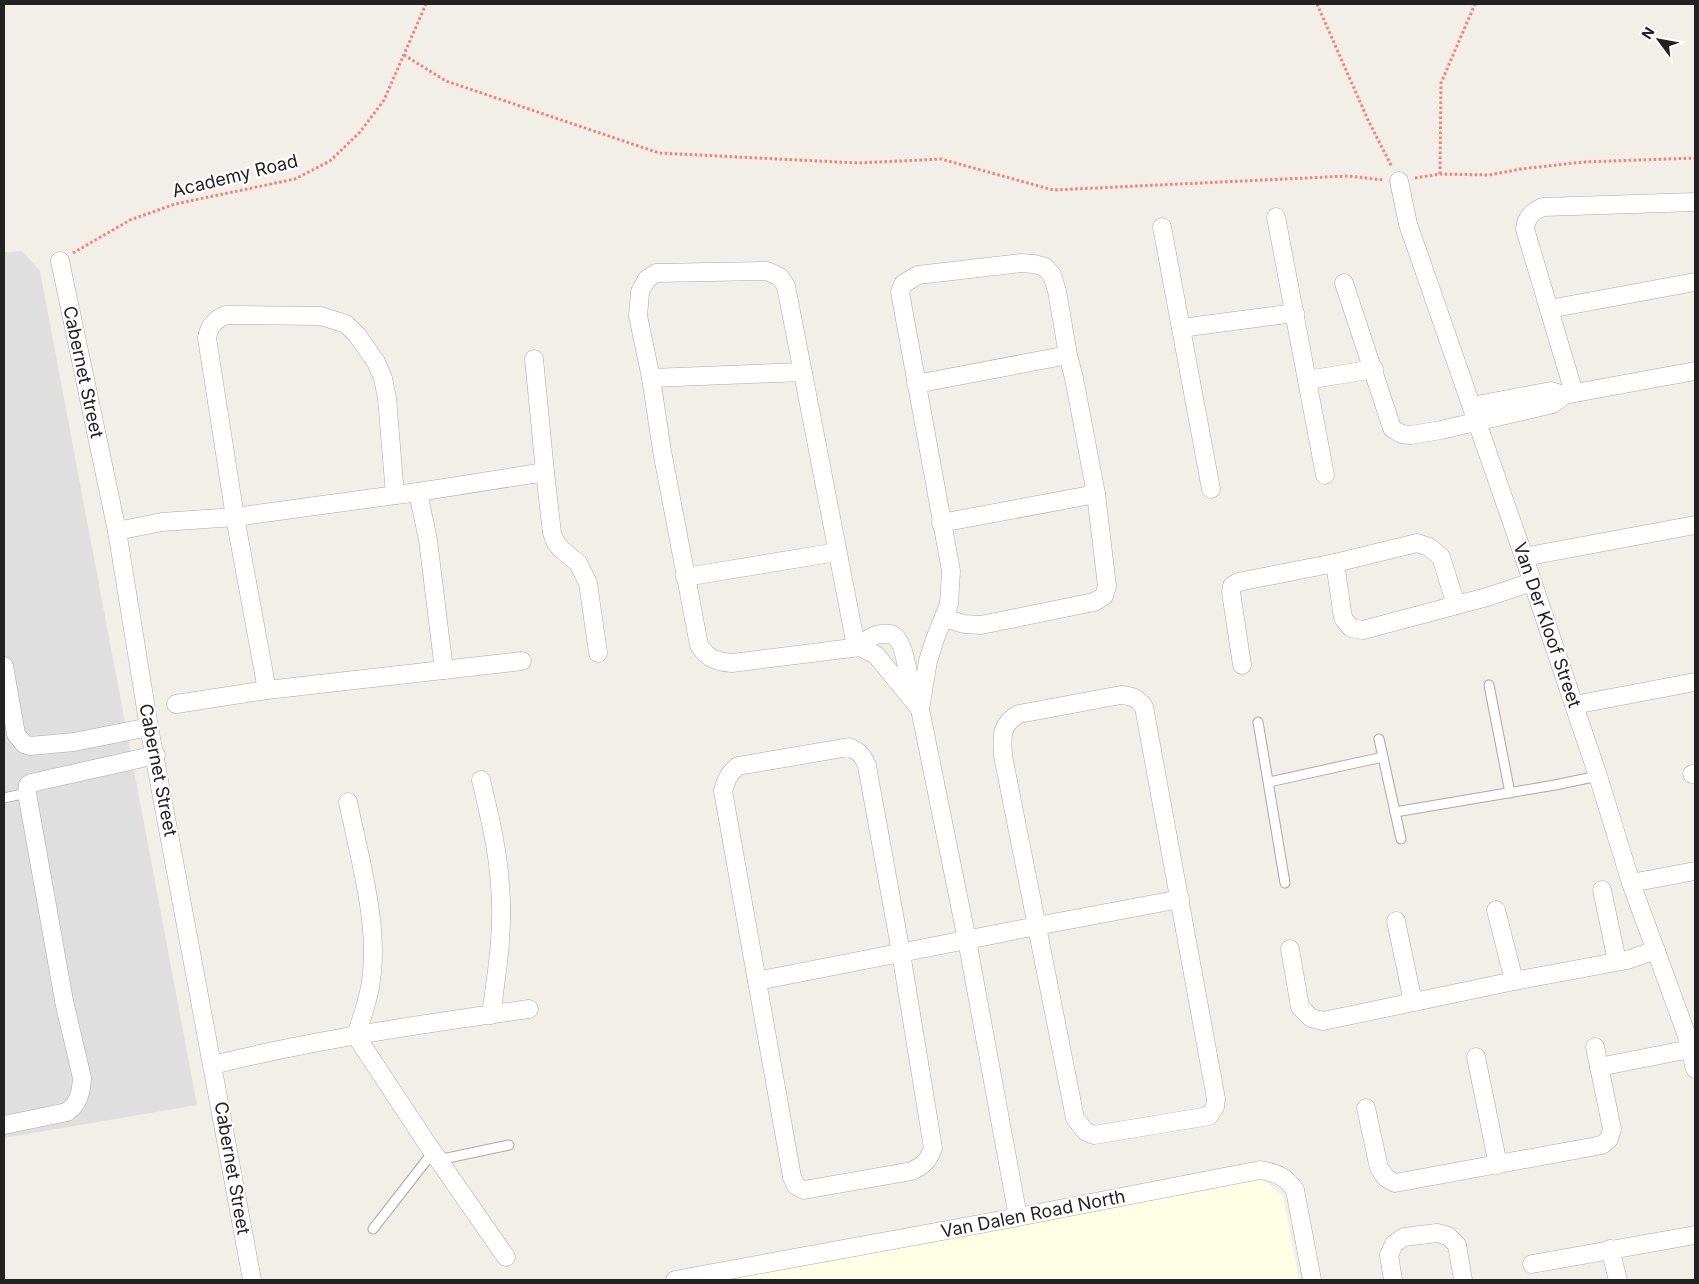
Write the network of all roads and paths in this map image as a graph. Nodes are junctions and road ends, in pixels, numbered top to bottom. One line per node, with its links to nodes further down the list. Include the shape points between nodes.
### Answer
1 (426, 4): 4 (path, Academy Road)
2 (1317, 4): 7 (path)
3 (1476, 4): 6 (path, via 1442,83)
4 (404, 55): 7 (path, via 446,81 659,152 858,163 941,159 1053,190 1348,176); 11 (path, Academy Road, via 384,100 360,132 330,161 295,179 175,204 130,220)
5 (1695, 158): 6 (path, via 1583,162 1489,175)
6 (1440, 174): 7 (path)
7 (1399, 181): 26 (street, Van Der Kloof Street, via 1408,224)
8 (1695, 202): 14 (street, via 1543,207 1535,211 1526,222 1525,229)
9 (1276, 217): 15 (street)
10 (1162, 227): 16 (street)
11 (60, 261): 36 (street, Cabernet Street)
12 (1695, 282): 14 (street)
13 (1344, 283): 19 (street)
14 (1549, 309): 25 (street)
15 (1294, 313): 16 (street); 23 (street)
16 (1181, 328): 29 (street)
17 (1068, 355): 24 (street); 24 (street, via 1057,291 1052,275 1045,267 1021,263 918,275 903,284 900,292); 31 (street)
18 (534, 359): 27 (street)
19 (1374, 369): 23 (street); 26 (street, via 1392,428 1401,434 1441,430)
20 (1695, 371): 25 (street)
21 (803, 372): 22 (street); 22 (street, via 786,286 780,277 767,271 656,273 647,279 640,292 638,316); 37 (street)
22 (651, 378): 40 (street)
23 (1307, 380): 28 (street)
24 (916, 384): 34 (street)
25 (1569, 394): 26 (street, via 1553,404)
26 (1474, 413): 38 (street, Van Der Kloof Street)
27 (545, 472): 30 (street); 45 (street, via 552,533 561,549 578,563 588,583)
28 (1325, 475)
29 (1211, 489)
30 (418, 492): 32 (street); 49 (street, via 428,540)
31 (1096, 494): 34 (street); 43 (street, via 1107,586 1104,596 1094,602 982,625)
32 (394, 495): 33 (street); 33 (street, via 384,384 376,362 358,335 346,324 321,316 226,315 211,325 207,338)
33 (235, 517): 36 (street, via 162,522); 52 (street)
34 (941, 523): 43 (street, via 951,571 950,597)
35 (1695, 525): 38 (street)
36 (117, 531): 57 (street, Cabernet Street)
37 (837, 552): 40 (street); 44 (street)
38 (1524, 557): 41 (street, Van Der Kloof Street)
39 (1335, 563): 42 (street, via 1417,543 1430,547 1440,557); 42 (street, via 1344,618 1351,628 1363,630); 47 (street, via 1238,582 1232,586)
40 (686, 577): 44 (street, via 699,645 705,655 718,662)
41 (1532, 582): 42 (street); 55 (street, Van Der Kloof Street)
42 (1456, 605)
43 (944, 618): 53 (street, via 934,639)
44 (858, 647): 53 (street, via 876,655); 53 (street, via 879,634 891,634 897,639)
45 (598, 653)
46 (522, 661): 49 (street)
47 (1242, 665)
48 (4, 666): 57 (street, via 16,734 24,744 74,742)
49 (444, 670): 52 (street)
50 (1695, 682): 55 (street)
51 (1489, 685): 65 (lane)
52 (267, 690): 54 (street)
53 (916, 703): 78 (street)
54 (176, 704)
55 (1574, 705): 61 (street, Van Der Kloof Street)
56 (1258, 722): 63 (lane)
57 (149, 727): 59 (street, Cabernet Street)
58 (1379, 739): 60 (lane)
59 (156, 755): 64 (street, via 31,783); 92 (street, Cabernet Street)
60 (1383, 757): 63 (lane); 68 (lane)
61 (1598, 776): 65 (lane); 72 (street, Van Der Kloof Street)
62 (481, 780): 87 (street, via 500,885 500,948)
63 (1269, 782): 71 (lane)
64 (27, 793): 66 (lane); 96 (street, via 82,1089 74,1107 67,1112)
65 (1510, 793): 68 (lane)
66 (4, 798)
67 (348, 802): 88 (street, via 368,897 373,950 369,991)
68 (1395, 812): 69 (lane)
69 (1401, 839)
70 (1695, 871): 72 (street)
71 (1285, 883)
72 (1631, 883): 80 (street, Van Der Kloof Street)
73 (1602, 890): 82 (street)
74 (1180, 900): 77 (street); 77 (street, via 1144,707 1132,696 1120,695 1019,714 1006,724 1002,737 1003,756); 77 (street, via 1215,1095 1215,1107 1209,1116 1094,1135 1080,1126 1075,1118)
75 (1496, 910): 83 (street)
76 (1396, 921): 85 (street)
77 (1036, 926): 78 (street)
78 (967, 940): 81 (street); 100 (street)
79 (1290, 949): 85 (street, via 1300,1006 1311,1018 1323,1021)
80 (1656, 950): 82 (street); 90 (street, Van Der Kloof Street)
81 (901, 953): 84 (street); 84 (street, via 863,756 849,747 738,766 726,779 723,791); 84 (street, via 933,1148 923,1166 912,1171 804,1190 796,1186)
82 (1618, 961): 83 (street)
83 (1514, 980): 85 (street)
84 (757, 981)
85 (1413, 1002)
86 (529, 1010): 87 (street)
87 (491, 1015): 88 (street)
88 (356, 1036): 92 (street); 98 (street)
89 (1595, 1047): 93 (street)
90 (1690, 1049): 93 (street); 94 (street, Van Der Kloof Street)
91 (1476, 1057): 99 (street)
92 (213, 1065): 107 (street, Cabernet Street)
93 (1599, 1067): 99 (street, via 1612,1129 1609,1139 1602,1145)
94 (1695, 1069)
95 (1366, 1108): 99 (street, via 1379,1168 1390,1182)
96 (4, 1125)
97 (509, 1145): 98 (lane)
98 (435, 1156): 101 (lane); 104 (street)
99 (1498, 1164)
100 (1018, 1217): 106 (street, Van Dalen Road North); 109 (street, Van Dalen Road North, via 1260,1170 1270,1172 1288,1180 1294,1190)
101 (373, 1229)
102 (1695, 1235): 103 (street)
103 (1610, 1249): 105 (street); 112 (street)
104 (506, 1258)
105 (1532, 1264)
106 (704, 1277): 108 (street, Van Dalen Road North)
107 (252, 1280)
108 (675, 1280)
109 (1312, 1280)
110 (1394, 1280): 111 (street, via 1389,1256 1394,1244 1404,1237 1437,1233 1448,1236 1457,1245)
111 (1463, 1280)
112 (1618, 1280)

